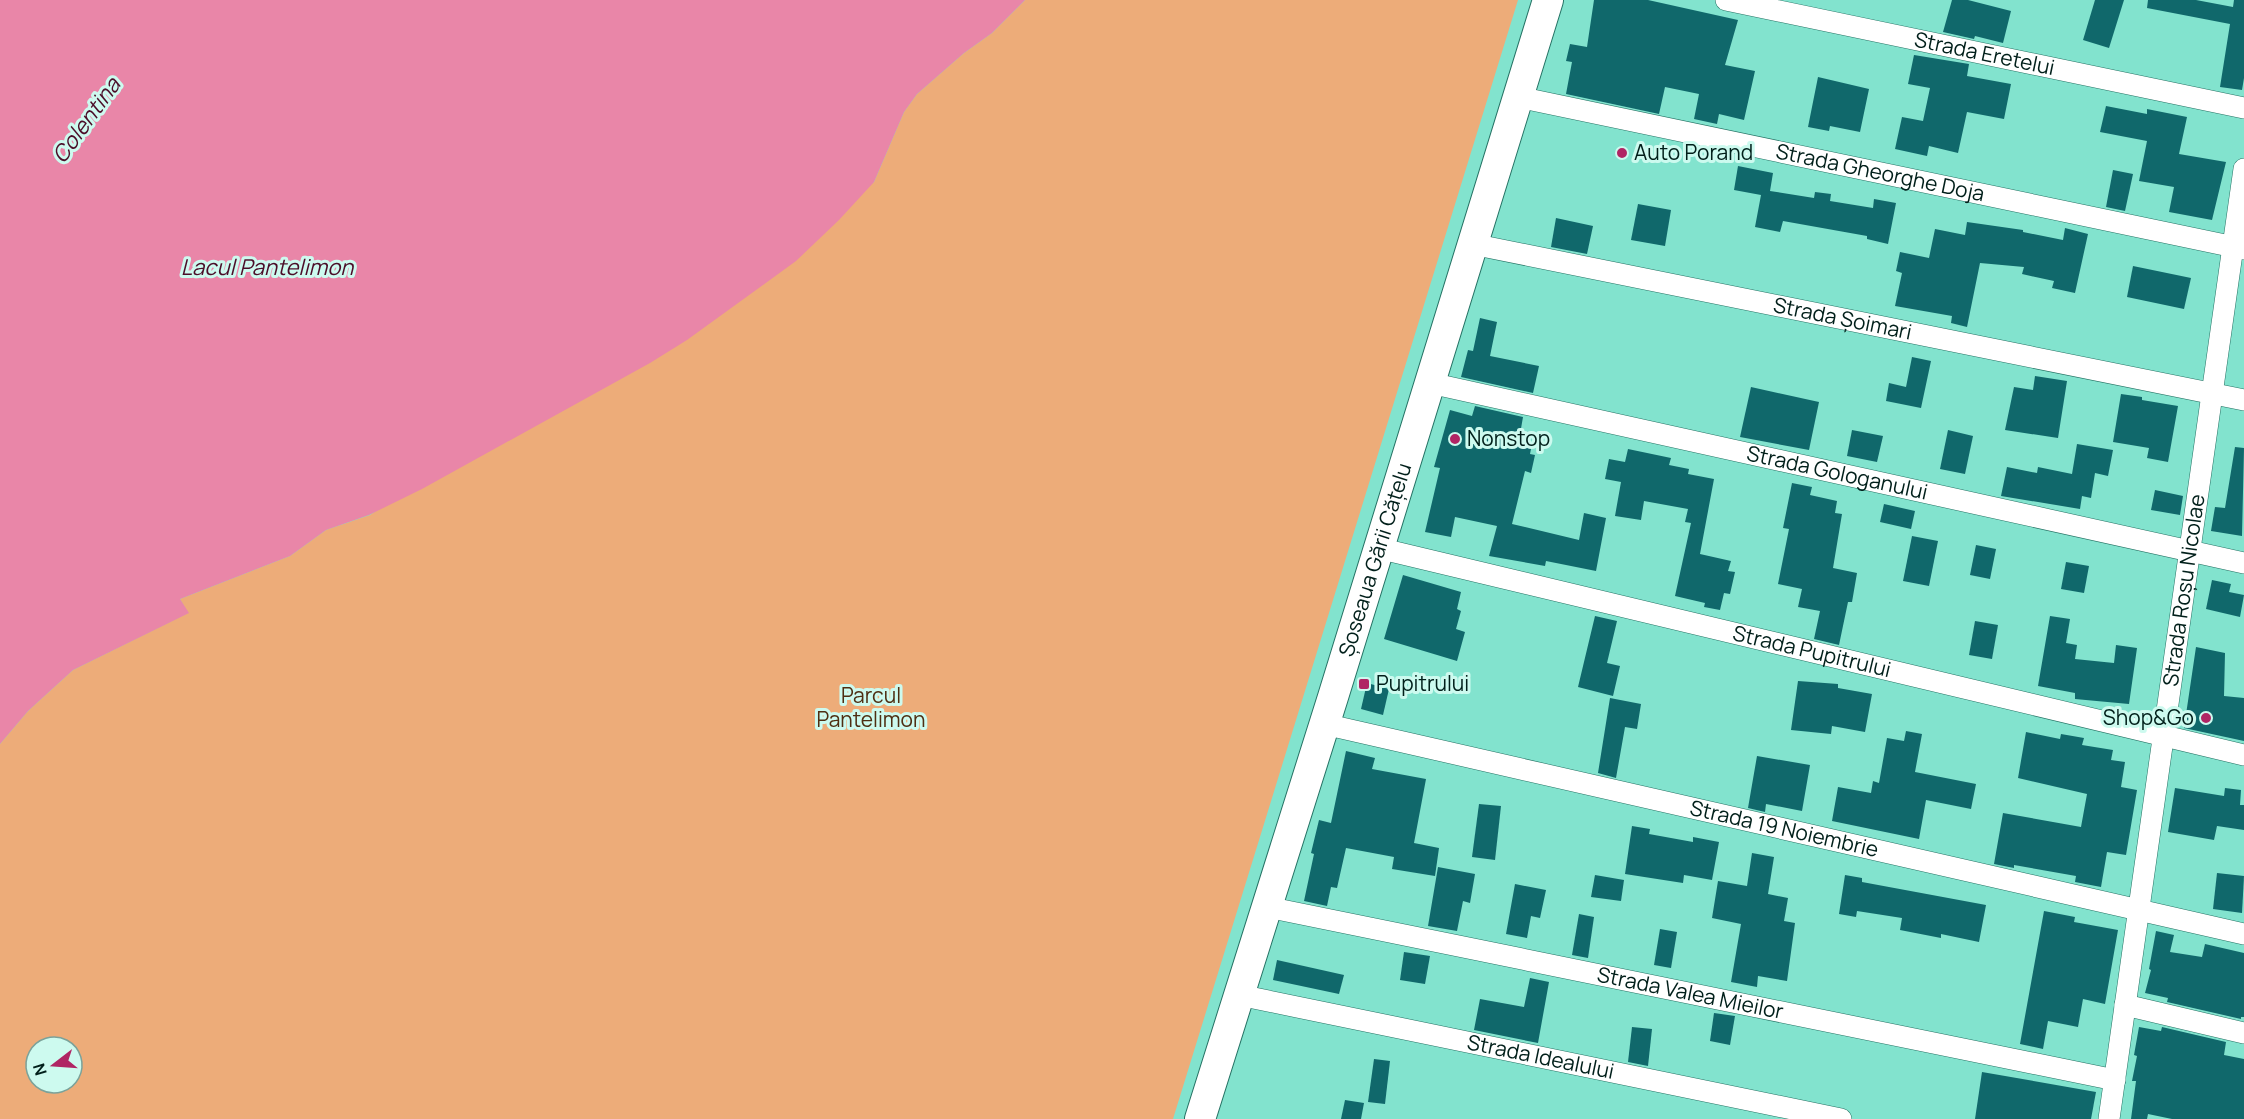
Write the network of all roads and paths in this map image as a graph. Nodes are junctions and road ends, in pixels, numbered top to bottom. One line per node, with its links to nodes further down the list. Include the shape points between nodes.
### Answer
1 (1548, 0): 3 (main road, Șoseaua Gării Cățelu)
2 (1726, 0): 4 (street, Strada Eretelui)
3 (1518, 97): 6 (main road, Șoseaua Gării Cățelu); 7 (street, Strada Gheorghe Doja)
4 (2244, 108)
5 (2244, 169): 7 (street, Strada Roșu Nicolae)
6 (1472, 244): 8 (main road, Șoseaua Gării Cățelu); 9 (street, Strada Șoimari)
7 (2238, 248): 9 (street, Strada Roșu Nicolae)
8 (1430, 383): 11 (main road, Șoseaua Gării Cățelu); 12 (street, Strada Gologanului)
9 (2212, 393): 10 (street, Strada Șoimari); 12 (street, Strada Roșu Nicolae)
10 (2244, 400)
11 (1378, 548): 14 (main road, Șoseaua Gării Cățelu); 15 (street, Strada Pupitrului)
12 (2190, 551): 13 (street, Strada Gologanului); 15 (street, Strada Roșu Nicolae)
13 (2244, 563)
14 (1324, 724): 17 (main road, Șoseaua Gării Cățelu); 18 (street, Strada 19 Noiembrie)
15 (2163, 736): 16 (street, Strada Pupitrului); 18 (street, Strada Roșu Nicolae)
16 (2244, 754)
17 (1267, 907): 20 (main road, Șoseaua Gării Cățelu); 23 (street, Strada Valea Mieilor)
18 (2139, 910): 19 (street, Strada 19 Noiembrie); 21 (street, Strada Roșu Nicolae)
19 (2244, 934)
20 (1239, 995): 24 (main road, Șoseaua Gării Cățelu); 25 (street, Strada Idealului)
21 (2125, 1005): 22 (street); 23 (street, Strada Roșu Nicolae)
22 (2244, 1033)
23 (2115, 1080): 26 (street, Strada Roșu Nicolae)
24 (1200, 1119)
25 (1841, 1119)
26 (2109, 1119)

